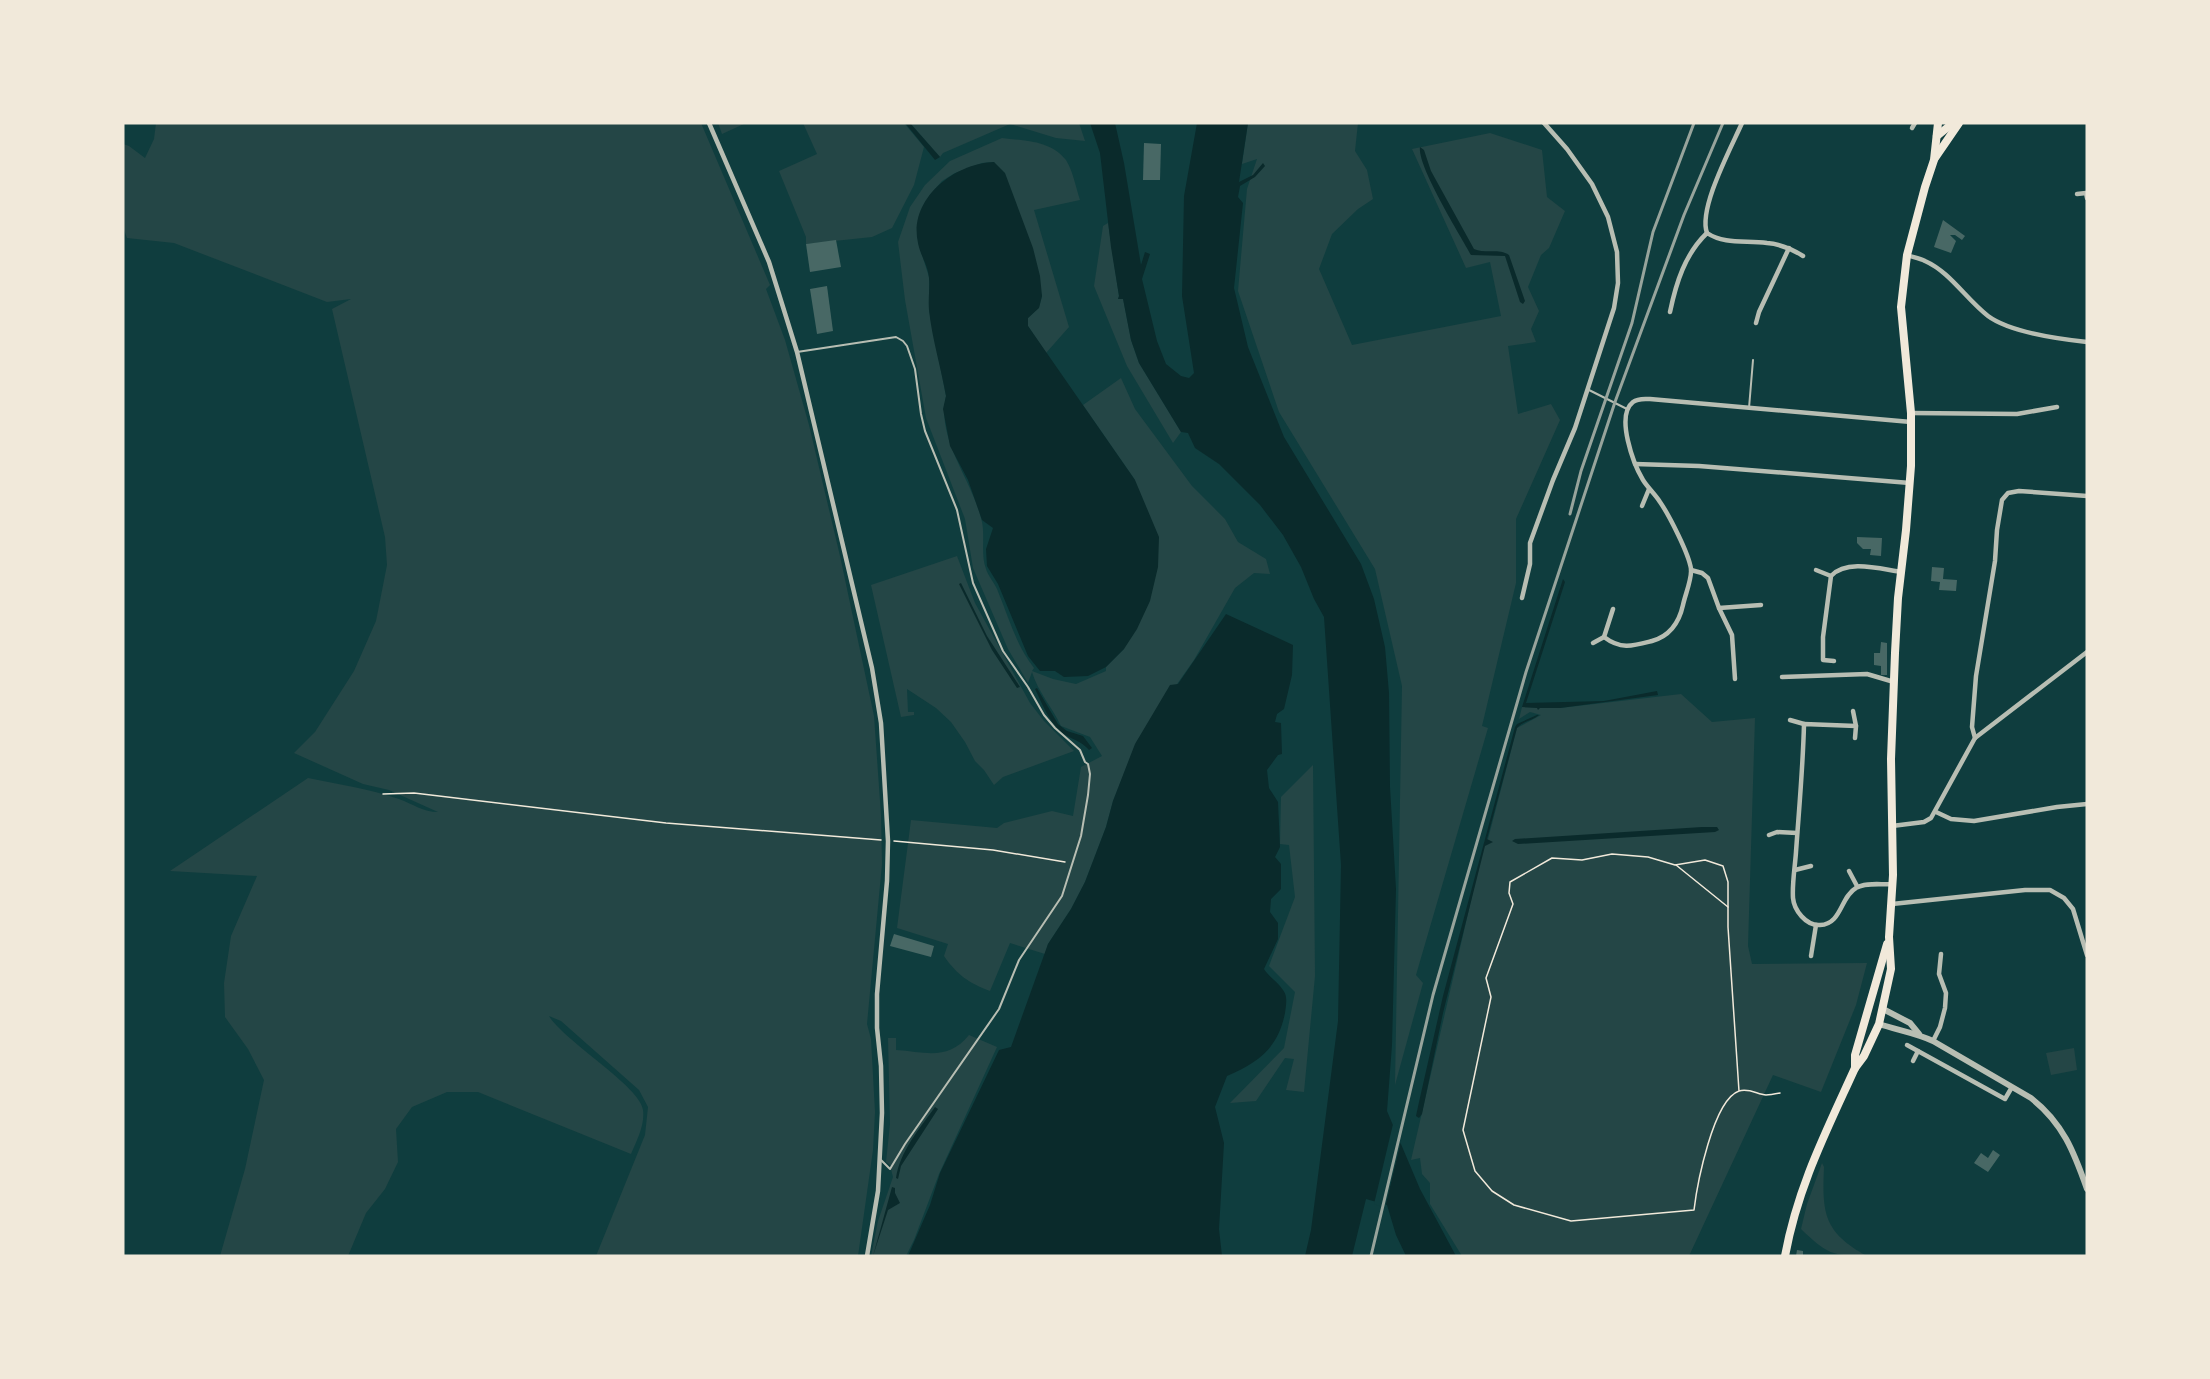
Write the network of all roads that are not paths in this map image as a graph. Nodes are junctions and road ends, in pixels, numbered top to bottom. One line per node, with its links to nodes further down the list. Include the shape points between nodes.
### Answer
1 (709, 123): 22 (street, via 769,262)
2 (1544, 123): 24 (street, via 1592,184 1608,217 1617,252 1614,308)
3 (1742, 123): 13 (street, via 1706,207)
4 (1938, 123): 7 (main road)
5 (1953, 123): 7 (main road)
6 (1959, 123): 8 (main road)
7 (1937, 136): 8 (main road)
8 (1934, 160): 15 (main road)
9 (2085, 184): 10 (street)
10 (2086, 193): 11 (street); 12 (street)
11 (2077, 194)
12 (2087, 198)
13 (1707, 233): 14 (street, via 1716,239); 17 (street, via 1694,245 1685,262)
14 (1789, 248): 16 (street); 20 (street)
15 (1907, 255): 21 (street, via 1935,268 1989,316 2005,325); 28 (main road, via 1901,307)
16 (1803, 256)
17 (1672, 302): 18 (street); 19 (street)
18 (1681, 304)
19 (1670, 312)
20 (1756, 323)
21 (2087, 342)
22 (798, 352): 83 (street, via 872,668 883,745 888,841 878,982); 83 (lane, via 896,337 903,340 915,369 925,431 957,510 973,584 1004,651 1044,715 1080,750 1090,774 1081,836 1062,896 1019,960 999,1009 890,1169)
23 (1753, 360): 26 (lane)
24 (1587, 389): 27 (lane); 39 (street, via 1530,543 1530,564)
25 (2057, 407): 28 (street, via 2017,414)
26 (1749, 408): 27 (street, via 1640,399); 29 (street)
27 (1628, 410): 30 (street, via 1625,434)
28 (1911, 412): 29 (main road)
29 (1911, 422): 31 (main road)
30 (1635, 464): 31 (street); 32 (street)
31 (1910, 483): 37 (main road)
32 (1649, 489): 34 (street); 35 (street, via 1660,502)
33 (2087, 496): 55 (street, via 2019,491 2008,493 2002,500 1976,676 1972,728)
34 (1642, 506)
35 (1691, 570): 41 (street, via 1708,578); 43 (street, via 1681,614 1674,628 1664,636 1622,647)
36 (1816, 570): 38 (street)
37 (1902, 572): 38 (street, via 1850,567); 49 (main road)
38 (1832, 576): 46 (street, via 1823,660)
39 (1522, 598)
40 (1761, 605): 41 (street)
41 (1719, 608): 48 (street, via 1732,635)
42 (1612, 609): 43 (street)
43 (1604, 637): 44 (street)
44 (1593, 643)
45 (2087, 652): 55 (street)
46 (1834, 661)
47 (1782, 677): 49 (street, via 1868,674)
48 (1735, 679)
49 (1894, 682): 58 (main road)
50 (1853, 711): 53 (street)
51 (1790, 720): 52 (street)
52 (1804, 724): 53 (street); 59 (street)
53 (1856, 726): 54 (street)
54 (1855, 738)
55 (1975, 738): 57 (street)
56 (2087, 804): 57 (street, via 1974,821 1951,819)
57 (1936, 812): 58 (street, via 1924,822)
58 (1892, 826): 64 (main road)
59 (1797, 833): 60 (street); 62 (street)
60 (1769, 835)
61 (1812, 866): 62 (street)
62 (1795, 870): 67 (street, via 1793,899 1798,912)
63 (1849, 871): 65 (street)
64 (1892, 884): 65 (street); 66 (main road)
65 (1857, 886): 67 (street, via 1839,914)
66 (1892, 904): 68 (main road); 70 (street, via 2050,890 2073,909)
67 (1816, 925): 71 (street)
68 (1889, 937): 72 (main road); 73 (main road, via 1890,969)
69 (1941, 954): 77 (street, via 1939,975 1946,993 1945,1008)
70 (2087, 955)
71 (1810, 956)
72 (1871, 1005): 73 (main road); 74 (main road)
73 (1883, 1009): 75 (main road); 76 (street, via 1910,1023)
74 (1866, 1019): 75 (main road); 81 (main road)
75 (1879, 1024): 76 (street); 81 (main road)
76 (1919, 1034): 77 (street)
77 (1933, 1041): 82 (street)
78 (1907, 1045): 79 (street)
79 (1918, 1051): 80 (street); 82 (street, via 2005,1099)
80 (1913, 1061)
81 (1855, 1068): 86 (main road, via 1810,1163)
82 (2012, 1087): 84 (street, via 2053,1118 2077,1161)
83 (881, 1160): 85 (street)
84 (2087, 1189)
85 (867, 1256)
86 (1785, 1256)

